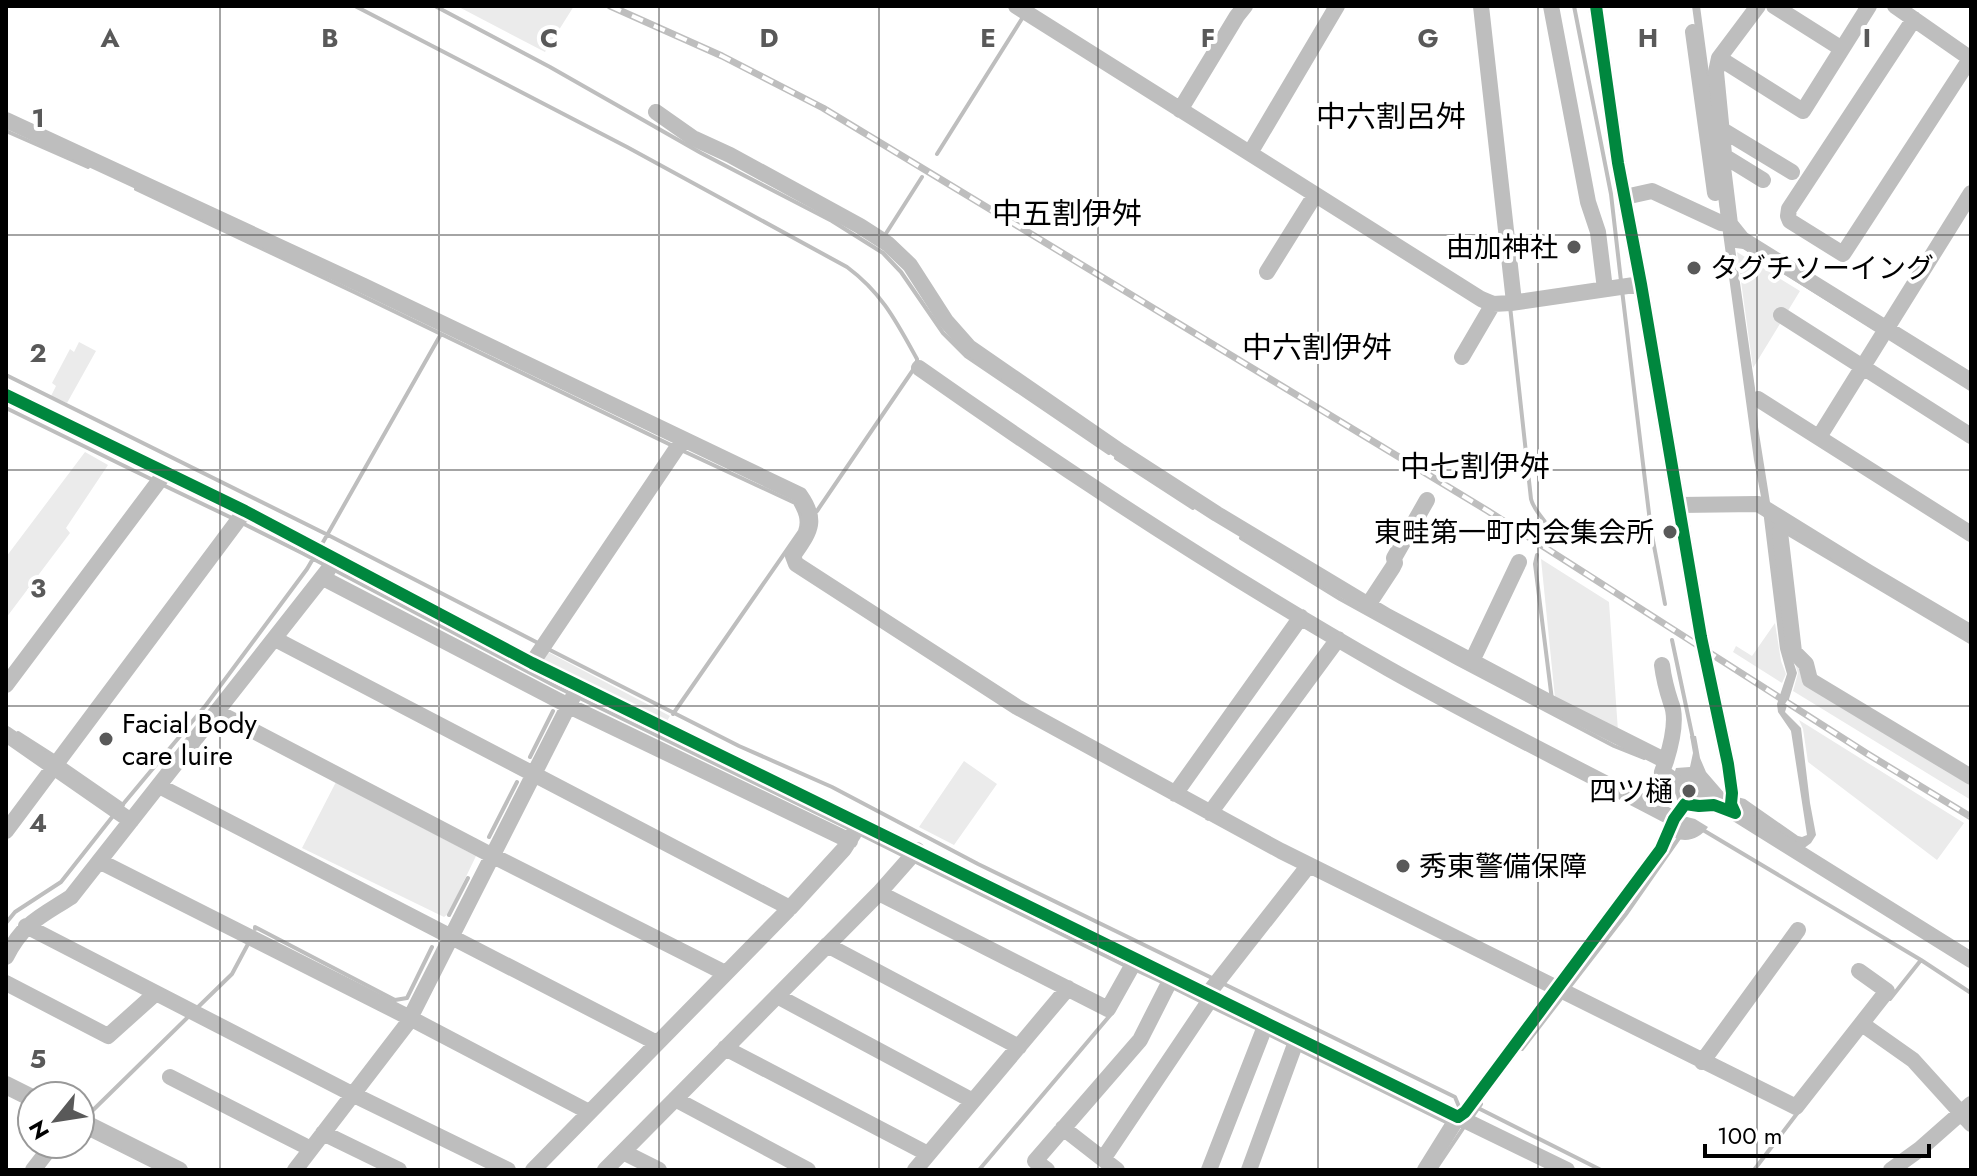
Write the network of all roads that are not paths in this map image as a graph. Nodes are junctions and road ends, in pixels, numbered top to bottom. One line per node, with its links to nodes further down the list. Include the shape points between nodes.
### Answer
1 (1245, 6): 17 (street)
2 (1337, 6): 21 (street)
3 (1481, 6): 31 (street)
4 (1551, 6): 30 (street, via 1588,202)
5 (1596, 6): 26 (street)
6 (1758, 6): 14 (street)
7 (1774, 6): 13 (street)
8 (1869, 6): 13 (street)
9 (1895, 6): 11 (street)
10 (1021, 9): 17 (street)
11 (1914, 19): 15 (street); 15 (street, via 1789,209 1790,221 1843,254)
12 (1693, 32): 16 (street)
13 (1842, 49): 14 (street, via 1803,111)
14 (1719, 58): 16 (street)
15 (1971, 59)
16 (1707, 77): 20 (street); 28 (street)
17 (1180, 110): 21 (street)
18 (656, 112): 51 (street, via 693,138 888,244 910,265 969,347 1157,476)
19 (6, 120): 42 (street, via 364,286)
20 (1721, 129): 22 (street); 23 (street)
21 (1250, 153): 27 (street)
22 (1724, 156): 24 (street); 28 (street)
23 (1792, 172)
24 (1763, 180)
25 (1971, 193): 33 (street)
26 (1625, 197): 28 (street, via 1652,191); 30 (street)
27 (1313, 198): 29 (street); 31 (street, via 1481,299)
28 (1725, 223): 33 (street)
29 (1267, 272)
30 (1622, 287): 31 (street); 45 (street)
31 (1500, 305): 34 (street)
32 (1781, 315): 36 (street)
33 (1885, 332): 36 (street); 37 (street)
34 (1462, 357)
35 (919, 368): 52 (street, via 1169,536)
36 (1862, 368): 40 (street); 41 (street)
37 (1970, 379)
38 (6, 395): 43 (street)
39 (1758, 399): 41 (street)
40 (1971, 436)
41 (1819, 437): 48 (street)
42 (678, 446): 57 (street); 68 (street, via 800,495 809,508 810,531 793,556 796,564 1017,707)
43 (161, 479): 46 (street); 59 (street)
44 (1427, 500): 51 (street)
45 (1679, 505): 47 (street, via 1758,504); 69 (street)
46 (240, 518): 50 (street); 64 (street)
47 (1776, 519): 53 (street); 66 (street, via 1794,652 1806,664 1810,680)
48 (1971, 534)
49 (1519, 562): 56 (street)
50 (329, 568): 54 (street); 57 (street); 60 (street)
51 (1368, 605): 56 (street)
52 (1301, 617): 55 (street); 68 (street)
53 (1971, 633)
54 (275, 639): 61 (street); 65 (street)
55 (1338, 639): 71 (street); 73 (street)
56 (1472, 661): 63 (street)
57 (532, 663): 60 (street)
58 (1662, 665): 63 (street, via 1672,704)
59 (6, 685)
60 (574, 696): 65 (street); 75 (street)
61 (217, 712): 67 (street); 76 (street)
62 (6, 734): 64 (street)
63 (1666, 761): 70 (street, via 1662,772)
64 (57, 763): 72 (street); 74 (street)
65 (535, 773): 76 (street); 81 (street)
66 (1971, 777)
67 (159, 786): 72 (street); 84 (street)
68 (1175, 794): 71 (street)
69 (1733, 804): 70 (street); 87 (street)
70 (1692, 805): 73 (street)
71 (1210, 813): 79 (street)
72 (122, 815): 78 (street)
73 (1674, 819): 94 (street, via 1661,849)
74 (6, 831)
75 (855, 832): 77 (street); 81 (street)
76 (493, 856): 84 (street); 90 (street)
77 (912, 856): 80 (street); 88 (street)
78 (99, 861): 82 (street, via 71,897); 98 (street)
79 (1309, 865): 94 (street); 96 (street)
80 (879, 893): 85 (street); 93 (street)
81 (790, 908): 90 (street)
82 (26, 926): 86 (street); 95 (street)
83 (1798, 930): 105 (street)
84 (451, 937): 98 (street); 101 (street)
85 (827, 945): 97 (street); 103 (street)
86 (6, 957)
87 (1971, 960)
88 (1133, 965): 91 (street); 93 (street, via 1108,1009)
89 (1859, 971): 99 (street, via 1887,991)
90 (725, 973): 101 (street)
91 (1169, 982): 96 (street); 114 (street, via 1140,1040)
92 (6, 983): 95 (street, via 108,1036)
93 (1068, 988): 103 (street)
94 (1563, 991): 105 (street); 112 (street)
95 (156, 993): 107 (street)
96 (1212, 993): 100 (street); 119 (street)
97 (777, 996): 104 (street); 109 (street)
98 (410, 1018): 107 (street); 110 (street)
99 (1866, 1027): 105 (street, via 1796,1107); 111 (street, via 1913,1060)
100 (1264, 1029): 102 (street); 131 (street)
101 (657, 1043): 110 (street)
102 (1295, 1045): 112 (street); 132 (street)
103 (1019, 1047): 109 (street)
104 (725, 1048): 108 (street); 118 (street)
105 (1702, 1062)
106 (170, 1077): 116 (street)
107 (352, 1094): 115 (street); 123 (street)
108 (675, 1099): 117 (street); 127 (street)
109 (973, 1101): 118 (street)
110 (589, 1112): 124 (street)
111 (1968, 1114): 135 (street)
112 (1460, 1122): 133 (street); 134 (street)
113 (96, 1128): 120 (street)
114 (1063, 1128): 119 (street); 129 (street, via 1035,1161)
115 (323, 1133): 116 (street); 122 (street)
116 (311, 1149): 121 (street)
117 (623, 1152): 125 (street); 126 (street)
118 (928, 1154): 128 (street)
119 (1103, 1159): 130 (street)
120 (180, 1170)
121 (295, 1170)
122 (399, 1170)
123 (508, 1170)
124 (533, 1170)
125 (605, 1170)
126 (659, 1170)
127 (808, 1170)
128 (915, 1170)
129 (1047, 1170)
130 (1117, 1170)
131 (1209, 1170)
132 (1249, 1170)
133 (1425, 1170)
134 (1567, 1170)
135 (1891, 1170)

